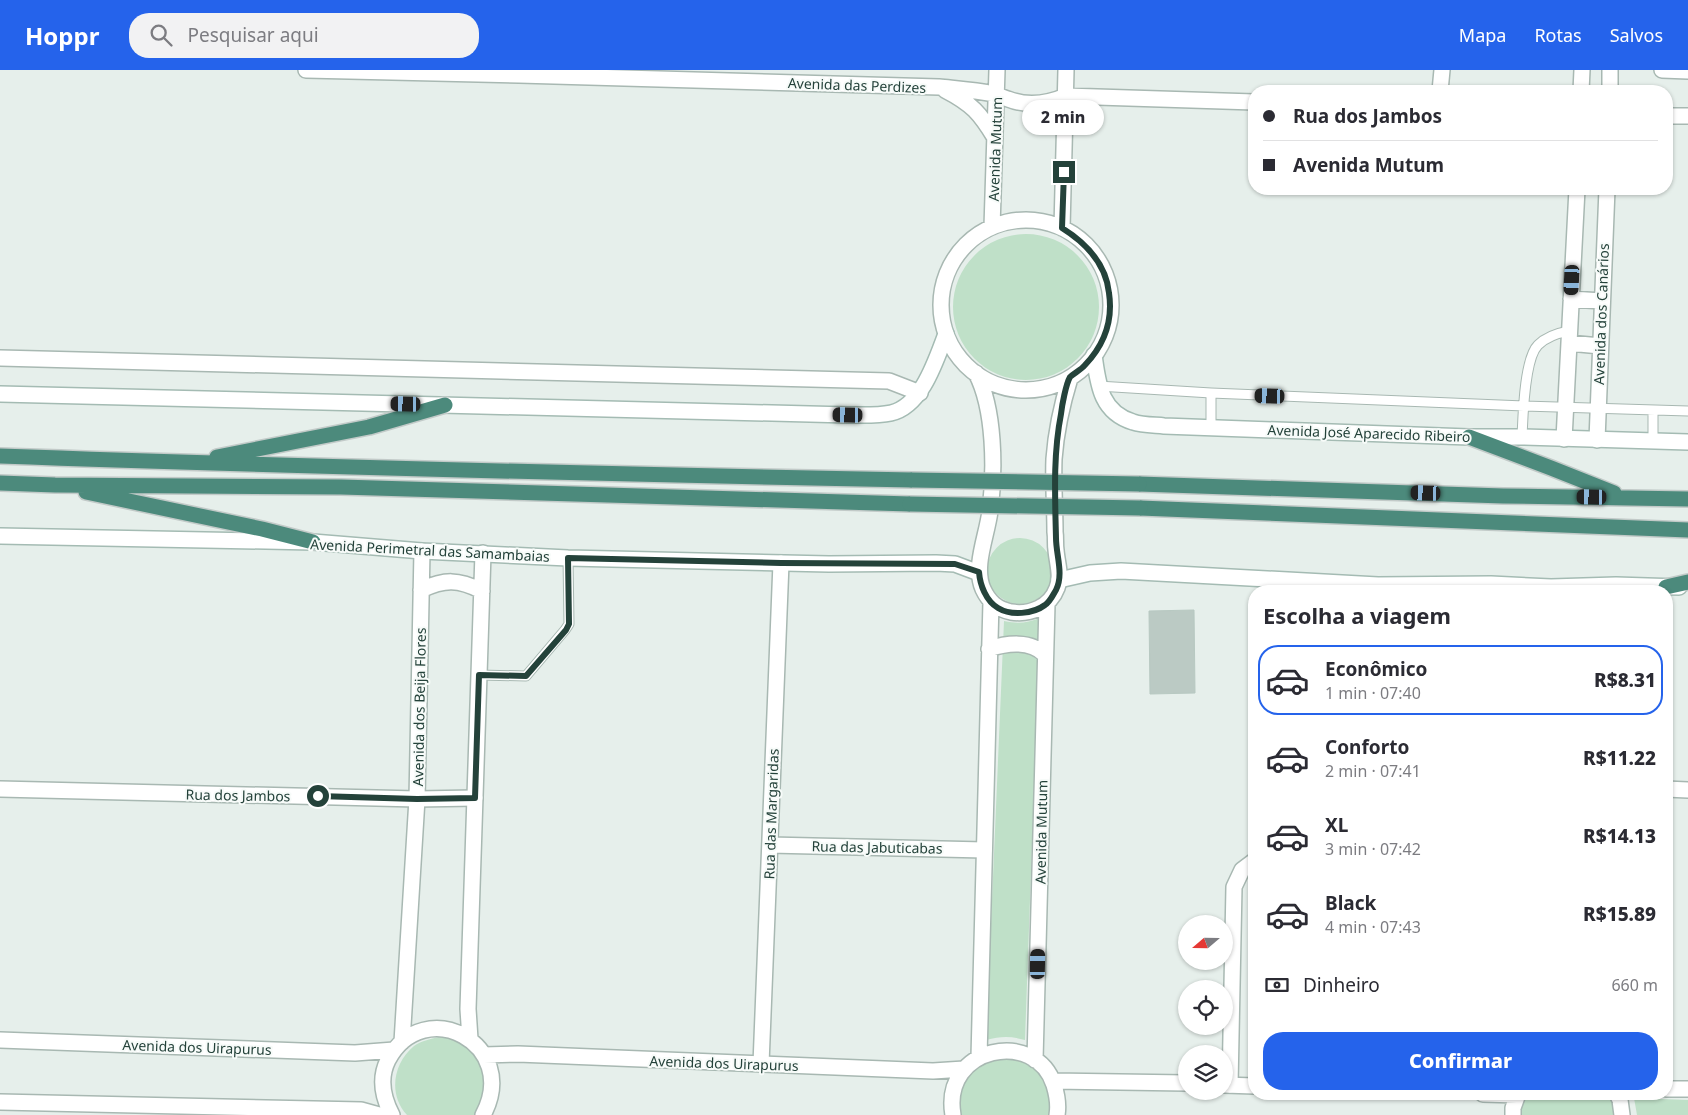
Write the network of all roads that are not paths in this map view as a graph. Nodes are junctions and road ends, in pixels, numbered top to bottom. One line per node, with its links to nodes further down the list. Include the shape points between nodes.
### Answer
1 (306, 70): 9 (street, Avenida das Perdizes)
2 (997, 70): 14 (street, Avenida Mutum)
3 (1066, 70): 15 (street)
4 (1442, 70): 10 (street)
5 (1582, 70): 11 (street)
6 (1610, 70): 12 (street)
7 (1662, 70): 8 (street)
8 (1688, 71)
9 (519, 72): 13 (street, Avenida das Perdizes)
10 (1441, 85)
11 (1582, 85)
12 (1610, 85)
13 (939, 87): 14 (street, Avenida das Perdizes); 19 (street, via 981,115)
14 (997, 94): 15 (street, Avenida das Perdizes, via 1031,104); 19 (street, Avenida Mutum)
15 (1066, 96): 16 (street, Avenida das Perdizes); 23 (street)
16 (1248, 102)
17 (1673, 116): 18 (street)
18 (1688, 116)
19 (995, 138): 22 (street, Avenida Mutum)
20 (1577, 195): 24 (street)
21 (1607, 195): 25 (street, Avenida dos Canários)
22 (992, 227): 23 (street, via 1029,220); 26 (street, via 968,242 949,269 941,301)
23 (1062, 228): 29 (street, via 1088,247 1105,276 1110,308 1108,325)
24 (1571, 299): 25 (street); 27 (street)
25 (1602, 301): 28 (street, Avenida dos Canários)
26 (946, 334): 31 (street, via 954,349); 34 (street)
27 (1569, 337): 28 (street); 38 (lane, via 1552,334 1536,346 1528,369); 39 (street)
28 (1600, 346): 40 (street, Avenida dos Canários)
29 (1094, 355): 32 (street); 33 (street, Avenida José Aparecido Ribeiro)
30 (0, 358): 34 (street, via 889,381)
31 (976, 374): 32 (street, via 1006,388 1022,390 1039,389); 63 (street, via 983,386 990,421 992,484)
32 (1070, 378): 64 (street, via 1054,460)
33 (1098, 386): 35 (lane); 43 (street, Avenida José Aparecido Ribeiro, via 1110,407 1121,417 1134,422)
34 (920, 393): 37 (street, via 892,413 848,415)
35 (1211, 393): 38 (lane); 43 (lane)
36 (0, 394): 37 (street)
37 (444, 405): 51 (highway, via 368,426)
38 (1524, 406): 39 (lane); 45 (lane)
39 (1566, 408): 40 (lane); 46 (street)
40 (1598, 408): 41 (lane); 47 (street, Avenida dos Canários)
41 (1653, 410): 42 (lane); 48 (lane)
42 (1688, 411)
43 (1211, 427): 44 (street, Avenida José Aparecido Ribeiro)
44 (1469, 437): 45 (street, Avenida José Aparecido Ribeiro); 54 (highway)
45 (1522, 437): 46 (street, Avenida José Aparecido Ribeiro)
46 (1564, 439): 47 (street, Avenida José Aparecido Ribeiro)
47 (1597, 440): 48 (street, Avenida José Aparecido Ribeiro)
48 (1653, 441): 49 (street, Avenida José Aparecido Ribeiro)
49 (1688, 442)
50 (0, 456): 51 (highway)
51 (190, 462): 54 (highway, bridge)
52 (0, 483): 53 (highway)
53 (55, 485): 56 (highway, bridge, via 341,487 1140,508); 58 (highway)
54 (1627, 498): 55 (highway)
55 (1688, 499)
56 (1688, 530)
57 (0, 536): 58 (street, Avenida Perimetral das Samambaias)
58 (313, 542): 59 (street, Avenida Perimetral das Samambaias)
59 (422, 551): 60 (street, Avenida Perimetral das Samambaias); 72 (street, Avenida dos Beija Flores)
60 (483, 553): 61 (street, Avenida Perimetral das Samambaias); 73 (street)
61 (568, 558): 62 (street, Avenida Perimetral das Samambaias); 78 (lane, via 569,624 566,630 526,676)
62 (781, 563): 63 (street, Avenida Perimetral das Samambaias, via 955,564); 84 (street, Rua das Margaridas)
63 (979, 572): 74 (street)
64 (1059, 580): 66 (street, via 1121,571); 75 (street)
65 (1688, 582): 69 (highway)
66 (1378, 585)
67 (1378, 585): 68 (street)
68 (1503, 585)
69 (1673, 585)
70 (1673, 587): 71 (street)
71 (1688, 588)
72 (421, 590): 73 (street, via 436,583 452,581); 83 (street, Avenida dos Beija Flores)
73 (482, 591): 78 (street)
74 (990, 602): 75 (street, via 998,608 1021,613); 76 (street)
75 (1046, 604): 77 (street, Avenida Mutum)
76 (989, 649): 77 (street, via 1018,644 1035,648); 85 (street)
77 (1045, 655): 93 (street, Avenida Mutum)
78 (479, 675): 82 (street)
79 (0, 789): 83 (street, Rua dos Jambos)
80 (1673, 789): 81 (street)
81 (1688, 790)
82 (475, 798): 83 (street, Rua dos Jambos); 87 (street, via 468,1009)
83 (417, 799): 90 (street, Avenida dos Beija Flores)
84 (770, 845): 85 (street, Rua das Jabuticabas); 94 (street, Rua das Margaridas)
85 (984, 850): 92 (street)
86 (1248, 866): 89 (street, via 1242,870 1234,887)
87 (470, 1039): 90 (street, via 457,1032 428,1029 414,1034); 91 (street)
88 (0, 1040): 90 (street, Avenida dos Uirapurus, via 355,1053)
89 (1228, 1045)
90 (398, 1046): 106 (street, via 385,1066 382,1085)
91 (484, 1055): 94 (street, Avenida dos Uirapurus); 107 (street, via 492,1085)
92 (979, 1057): 93 (street, via 1008,1050); 95 (street)
93 (1036, 1060): 96 (street)
94 (761, 1064): 95 (street, Avenida dos Uirapurus, via 933,1071)
95 (964, 1069): 109 (street, via 953,1093)
96 (1053, 1080): 97 (street); 110 (street, via 1058,1096)
97 (1178, 1083)
98 (1233, 1085): 99 (street)
99 (1248, 1086)
100 (1673, 1089): 101 (street)
101 (1688, 1089)
102 (1516, 1100): 111 (street)
103 (1620, 1100): 112 (street)
104 (0, 1102): 105 (street, via 361,1110)
105 (379, 1115)
106 (392, 1115)
107 (484, 1115): 108 (street)
108 (488, 1115)
109 (953, 1115)
110 (1057, 1115)
111 (1513, 1115)
112 (1622, 1115)

